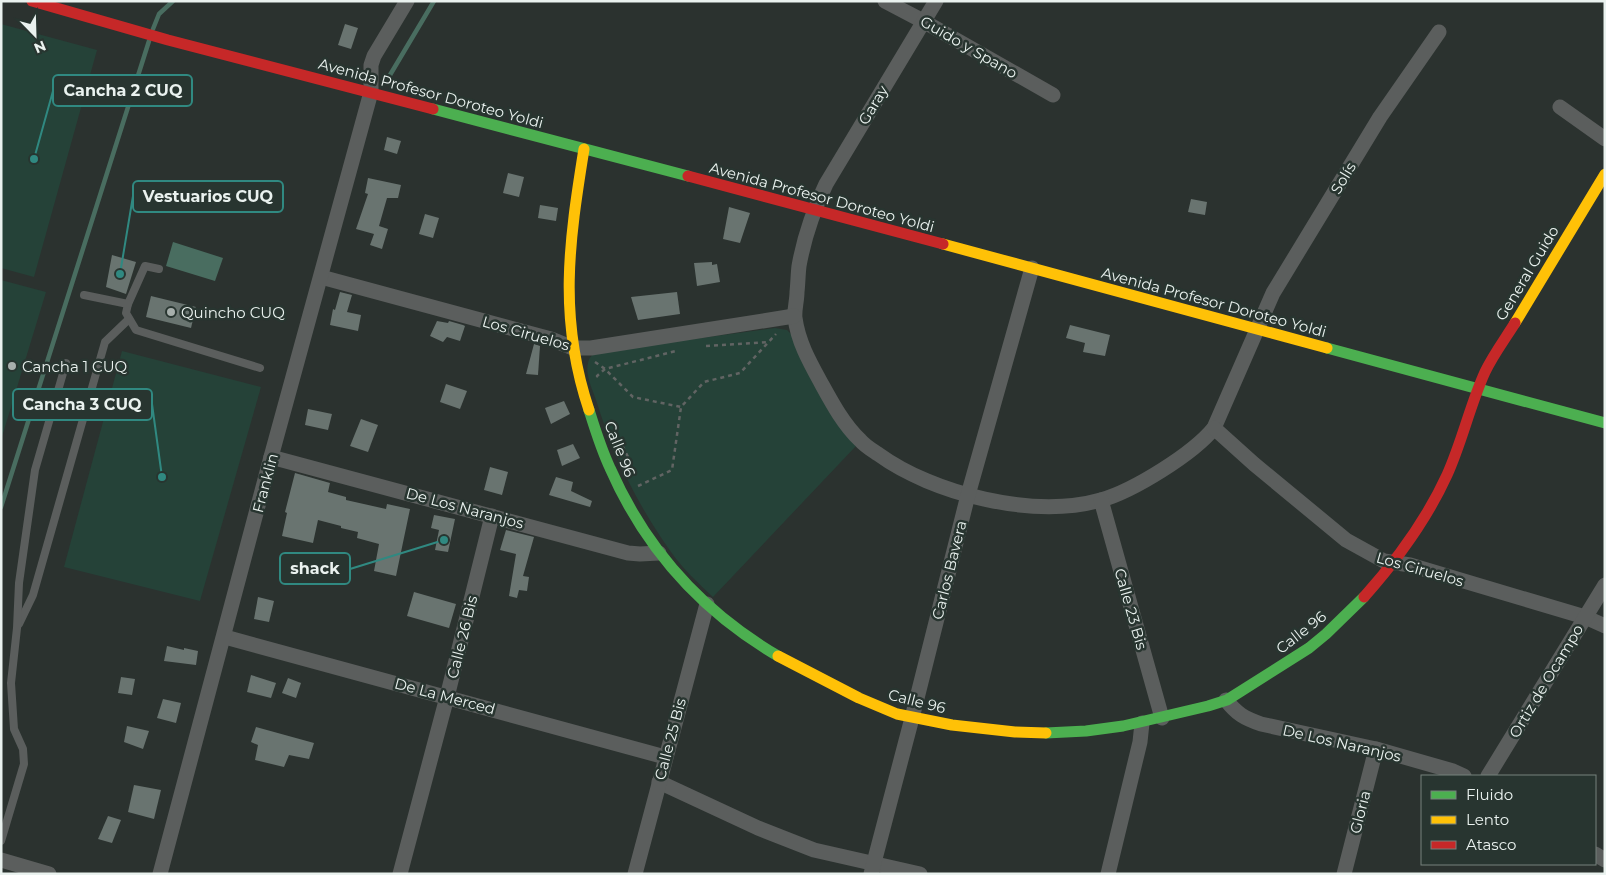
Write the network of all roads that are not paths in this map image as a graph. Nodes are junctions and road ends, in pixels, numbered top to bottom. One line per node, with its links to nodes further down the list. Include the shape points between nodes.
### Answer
1 (32, 1): 7 (street, Avenida Profesor Doroteo Yoldi)
2 (407, 1): 7 (street, Franklin, via 374,56)
3 (885, 1): 5 (street, Guido y Spano)
4 (936, 1): 5 (street, Garay)
5 (923, 21): 8 (street, Guido y Spano); 13 (street, Garay, via 826,184)
6 (1439, 32): 21 (street, Solís, via 1380,117 1288,268 1273,293)
7 (371, 92): 11 (street, Avenida Profesor Doroteo Yoldi); 16 (street, Franklin)
8 (1052, 95)
9 (1560, 107): 10 (street)
10 (1605, 139)
11 (584, 149): 13 (street, Avenida Profesor Doroteo Yoldi); 22 (street, Calle 96, via 570,245 569,304)
12 (1605, 174): 25 (street, General Guido)
13 (814, 210): 14 (street, Avenida Profesor Doroteo Yoldi); 19 (street, Garay)
14 (1032, 268): 21 (street, Avenida Profesor Doroteo Yoldi); 29 (street, Carlos Bavera)
15 (159, 269): 18 (lane, via 145,266)
16 (322, 277): 22 (street, Los Ciruelos); 28 (street, Franklin)
17 (84, 295): 18 (lane)
18 (128, 304): 20 (lane, via 126,313)
19 (790, 317): 22 (street, Los Ciruelos, via 591,348); 29 (street, via 829,398 860,441 922,480)
20 (129, 319): 24 (lane, via 136,330); 38 (lane, via 105,342 33,595)
21 (1258, 330): 25 (street, Avenida Profesor Doroteo Yoldi); 27 (street, Solís)
22 (573, 348): 32 (street, Calle 96, via 588,409 608,465 636,519)
23 (66, 363): 38 (lane, via 35,470 19,583)
24 (260, 368)
25 (1478, 388): 26 (street, Avenida Profesor Doroteo Yoldi); 33 (street, Calle 96, via 1448,472 1430,511)
26 (1605, 423)
27 (1214, 428): 30 (street, via 1164,469); 33 (street, Los Ciruelos, via 1346,540 1384,562)
28 (272, 457): 31 (street, De Los Naranjos); 39 (street, Franklin)
29 (968, 495): 30 (street, via 1025,506); 42 (street, Carlos Bavera)
30 (1101, 500): 43 (street, Calle 23 Bis)
31 (492, 516): 32 (street, De Los Naranjos, via 628,553); 40 (street, Calle 26 Bis)
32 (659, 553): 35 (street, Calle 96)
33 (1395, 563): 36 (street, Los Ciruelos); 41 (street, Calle 96, via 1323,636 1283,666)
34 (1605, 585): 36 (street, Ortiz de Ocampo)
35 (707, 604): 42 (street, Calle 96, via 755,642 818,679 893,713); 46 (street, Calle 25 Bis)
36 (1585, 617): 37 (street, Los Ciruelos); 48 (street, Ortiz de Ocampo)
37 (1605, 626)
38 (17, 628): 50 (lane, via 11,683 14,730 23,748 24,764)
39 (225, 637): 40 (street, De La Merced); 54 (street, Franklin)
40 (447, 696): 46 (street, De La Merced); 55 (street, Calle 26 Bis)
41 (1226, 700): 43 (street, Calle 96); 45 (street, De Los Naranjos, via 1243,717 1261,724)
42 (912, 718): 44 (street, Calle 96, via 1030,734); 52 (street, Carlos Bavera)
43 (1162, 718): 44 (street, Calle 96)
44 (1142, 723): 58 (street)
45 (1376, 749): 47 (street, De Los Naranjos); 59 (street, Gloria)
46 (665, 757): 49 (street, Calle 25 Bis)
47 (1462, 775)
48 (1489, 775)
49 (659, 782): 52 (street, via 792,842); 56 (street, Calle 25 Bis)
50 (1, 841)
51 (1, 860): 53 (street)
52 (872, 869): 57 (street)
53 (49, 874)
54 (160, 874)
55 (400, 874)
56 (635, 874)
57 (920, 874)
58 (1108, 874)
59 (1344, 874)

